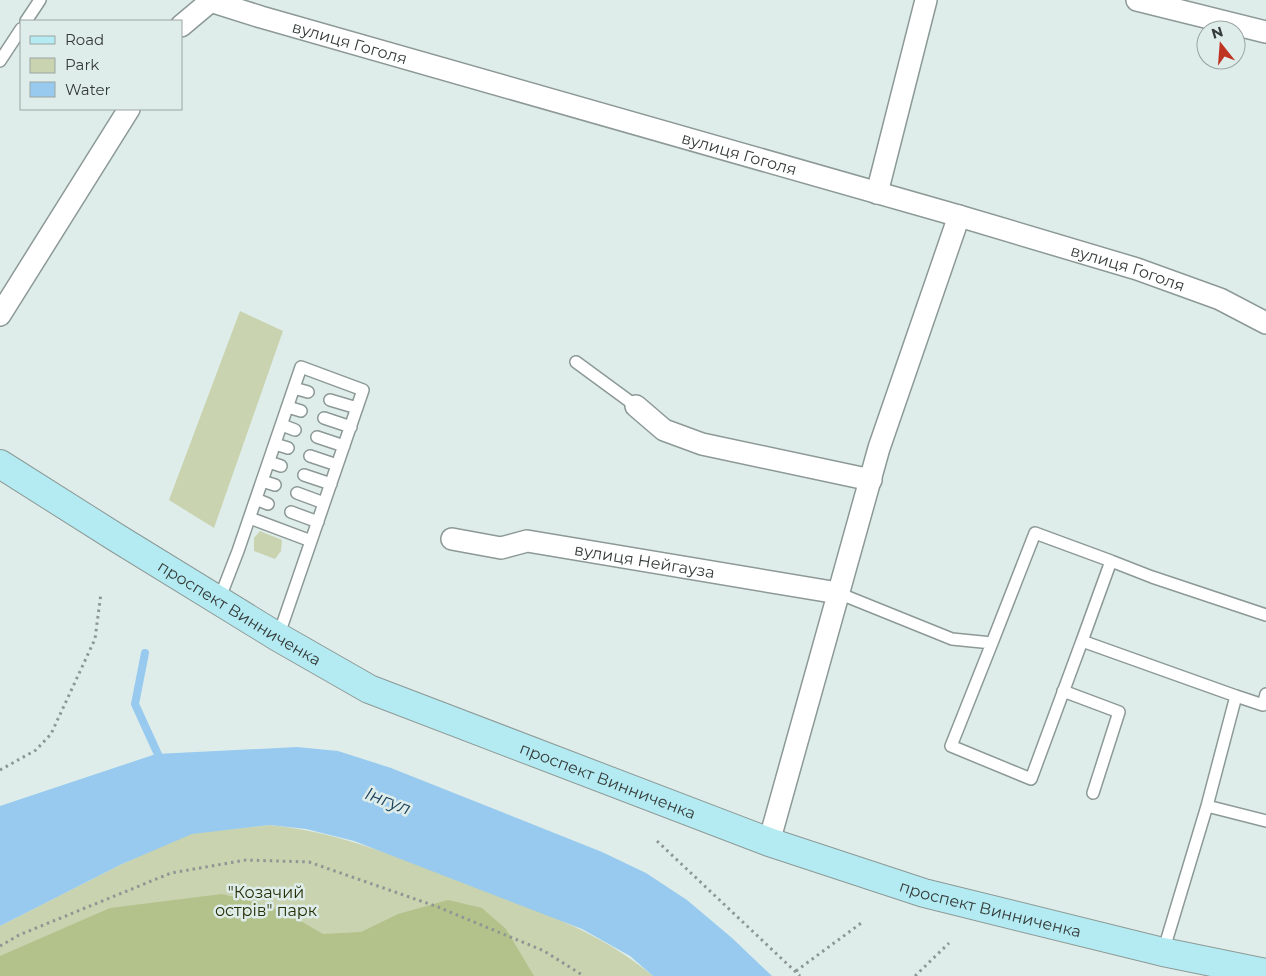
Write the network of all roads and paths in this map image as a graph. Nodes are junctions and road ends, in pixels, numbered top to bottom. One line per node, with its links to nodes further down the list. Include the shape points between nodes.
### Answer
1 (40, 0): 5 (lane)
2 (210, 0): 6 (street); 11 (street, вулиця Гоголя)
3 (926, 0): 11 (street)
4 (1137, 0): 8 (street)
5 (27, 20)
6 (182, 25)
7 (20, 31): 9 (lane)
8 (1266, 32)
9 (0, 61)
10 (129, 110): 13 (street)
11 (877, 192): 12 (street, вулиця Гоголя)
12 (959, 216): 14 (street, вулиця Гоголя, via 1137,269 1220,299); 37 (street, via 879,448)
13 (0, 315)
14 (1266, 323)
15 (576, 362): 20 (lane)
16 (294, 388): 17 (lane); 19 (lane); 21 (lane, via 301,367 363,390)
17 (308, 392)
18 (330, 400): 21 (lane)
19 (288, 406): 22 (lane); 24 (lane)
20 (636, 406): 37 (street, via 664,430 702,444)
21 (357, 408): 25 (lane)
22 (302, 411)
23 (324, 418): 25 (lane)
24 (282, 425): 26 (lane); 28 (lane)
25 (350, 427): 29 (lane)
26 (295, 430)
27 (317, 437): 29 (lane)
28 (275, 444): 30 (lane); 32 (lane)
29 (344, 446): 34 (lane)
30 (288, 448)
31 (310, 456): 34 (lane)
32 (269, 462): 35 (lane); 38 (lane)
33 (0, 464): 53 (main road, проспект Винниченка)
34 (337, 465): 39 (lane)
35 (281, 466)
36 (304, 475): 39 (lane)
37 (871, 480): 52 (street)
38 (262, 481): 40 (lane); 42 (lane)
39 (331, 484): 43 (lane)
40 (275, 485)
41 (297, 493): 43 (lane)
42 (256, 499): 44 (lane); 46 (lane)
43 (324, 503): 47 (lane)
44 (268, 504)
45 (290, 512): 47 (lane)
46 (250, 518): 49 (lane); 53 (lane)
47 (318, 522): 49 (lane)
48 (452, 539): 52 (street, вулиця Нейгауза, via 501,548 527,542)
49 (311, 541): 55 (lane)
50 (1111, 561): 54 (lane); 56 (lane); 57 (lane, via 1035,533)
51 (101, 593): 61 (path, via 95,639 51,734 36,750)
52 (838, 593): 57 (lane, via 952,640); 66 (street)
53 (219, 600): 55 (main road, проспект Винниченка)
54 (1266, 615)
55 (278, 636): 66 (main road, проспект Винниченка, via 369,689)
56 (1082, 641): 58 (lane); 60 (lane)
57 (992, 643): 58 (lane, via 951,746 1031,779)
58 (1063, 691): 62 (lane, via 1119,712)
59 (1266, 694): 60 (lane, via 1263,704)
60 (1236, 696): 63 (lane)
61 (0, 770)
62 (1093, 793)
63 (1207, 806): 64 (lane); 70 (lane)
64 (1266, 821)
65 (657, 841): 71 (path)
66 (768, 842): 70 (main road, проспект Винниченка, via 924,893)
67 (864, 921): 71 (path)
68 (949, 943): 75 (path)
69 (0, 946): 73 (path, via 19,935 171,873 246,860 309,862 456,914 544,951)
70 (1163, 952): 72 (main road, проспект Винниченка)
71 (796, 971): 74 (path)
72 (1266, 973)
73 (584, 976)
74 (800, 976)
75 (914, 976)

